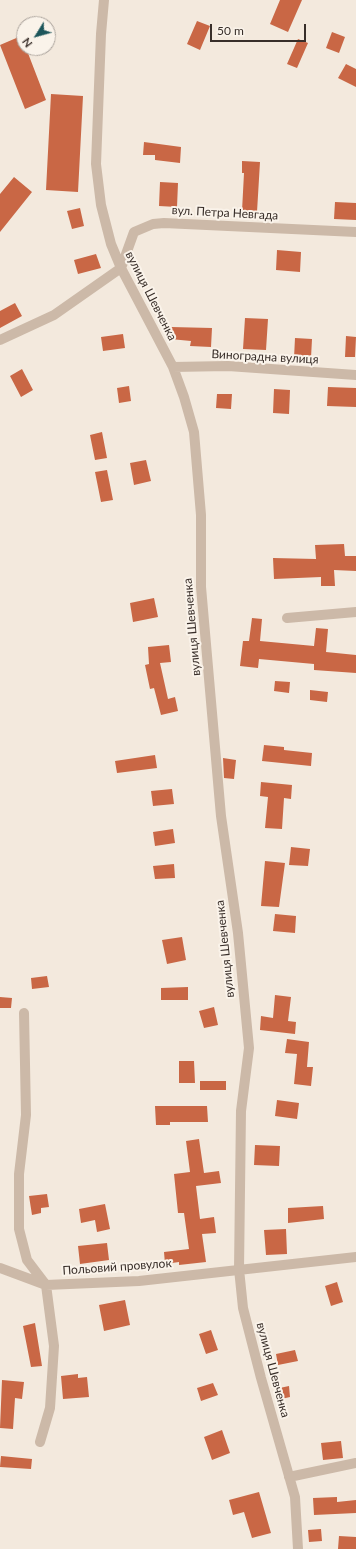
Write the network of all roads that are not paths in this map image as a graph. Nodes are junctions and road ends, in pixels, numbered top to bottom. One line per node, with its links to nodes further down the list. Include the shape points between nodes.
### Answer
1 (104, 0): 3 (street, вулиця Шевченка, via 96,164 100,205)
2 (356, 232): 3 (street, вул. Петра Невгада, via 164,222 134,232)
3 (121, 268): 4 (street, via 54,315); 5 (street, вулиця Шевченка)
4 (0, 340)
5 (173, 367): 6 (street, Виноградна вулиця, via 228,366); 12 (street, вулиця Шевченка, via 194,432 201,515 201,587 221,816 238,933 249,1048 241,1111)
6 (356, 375)
7 (356, 612): 8 (street)
8 (287, 618)
9 (24, 1013): 13 (street, via 26,1115 19,1174 19,1229 27,1260)
10 (356, 1257): 12 (street)
11 (0, 1268): 13 (street, Польовий провулок)
12 (239, 1269): 13 (street, Польовий провулок, via 139,1281); 16 (street, вулиця Шевченка, via 245,1315)
13 (46, 1285): 14 (street, via 54,1346 50,1408)
14 (40, 1442)
15 (356, 1463): 16 (street)
16 (289, 1477): 17 (street, вулиця Шевченка, via 295,1497)
17 (298, 1549)

